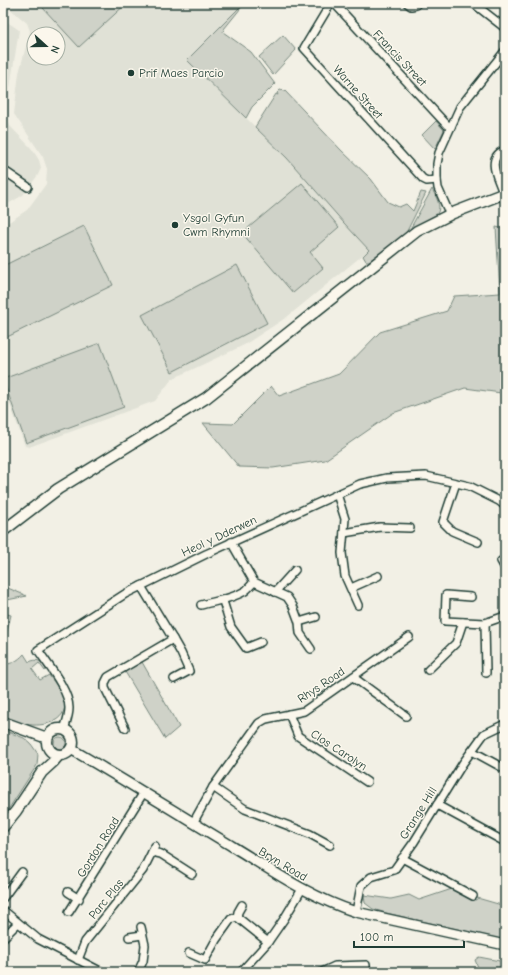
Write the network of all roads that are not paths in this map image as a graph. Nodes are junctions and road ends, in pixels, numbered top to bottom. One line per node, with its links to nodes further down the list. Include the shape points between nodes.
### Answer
1 (333, 3): 7 (street, Francis Street); 10 (street, Warne Street, via 304,48 423,179)
2 (407, 3): 4 (street, via 411,6)
3 (473, 3): 5 (street)
4 (416, 5)
5 (505, 28)
6 (505, 51): 7 (street, via 460,107)
7 (451, 127): 10 (street, via 439,153)
8 (505, 150): 12 (street, via 499,152 493,162)
9 (3, 170): 11 (street)
10 (437, 180): 13 (street)
11 (28, 187)
12 (504, 193): 13 (main road)
13 (450, 215): 18 (main road, via 417,231 206,398 58,489)
14 (456, 483): 15 (street, Heol y Dderwen, via 426,476 388,478 360,484); 16 (street, Heol y Dderwen, via 469,486); 21 (street, via 443,522 452,531)
15 (337, 494): 19 (street, via 345,519); 20 (street, Heol y Dderwen)
16 (505, 506)
17 (410, 528): 19 (street, via 380,527)
18 (3, 531)
19 (344, 533): 26 (street, via 342,553 345,576)
20 (231, 542): 24 (street); 25 (street, Heol y Dderwen)
21 (478, 542)
22 (295, 570): 27 (street)
23 (378, 576): 26 (street)
24 (254, 582): 27 (street); 29 (street, via 246,591)
25 (141, 586): 38 (street); 50 (street, Heol y Dderwen, via 38,650 66,694 69,708)
26 (350, 588): 31 (street)
27 (275, 592): 34 (street, via 287,597)
28 (471, 597): 35 (street, via 446,595 445,621)
29 (223, 601): 30 (street); 39 (street, via 231,627 246,648)
30 (201, 604)
31 (358, 605)
32 (505, 616): 36 (street)
33 (316, 617): 34 (street)
34 (299, 622): 40 (street, via 300,633)
35 (463, 622): 36 (street); 41 (street, via 456,643)
36 (485, 623): 42 (street)
37 (409, 637): 43 (street, Rhys Road)
38 (173, 639): 44 (street, via 189,671); 49 (street, via 108,677 105,688)
39 (261, 642)
40 (311, 649)
41 (428, 670)
42 (486, 673)
43 (353, 677): 45 (street, Rhys Road, via 304,711); 46 (street)
44 (174, 679)
45 (289, 714): 57 (street, Clos Carolyn, via 298,736); 58 (street, Rhys Road, via 259,723)
46 (406, 716)
47 (3, 722): 51 (main road)
48 (505, 724): 53 (street, Grange Hill, via 484,734)
49 (125, 728)
50 (64, 730): 51 (main road, via 51,732); 52 (main road, via 71,735)
51 (47, 743): 54 (main road); 56 (main road)
52 (71, 749): 54 (main road, via 66,754); 59 (street, Bryn Road)
53 (472, 751): 55 (street); 60 (street, Grange Hill)
54 (58, 756): 56 (main road)
55 (505, 769)
56 (42, 772): 62 (main road)
57 (367, 782)
58 (213, 787): 61 (street, Rhys Road); 64 (street, via 245,809 310,834)
59 (144, 792): 61 (street, Bryn Road); 72 (street, Gordon Road)
60 (436, 806): 63 (street); 65 (street, Grange Hill)
61 (193, 823): 68 (street, Bryn Road)
62 (3, 827)
63 (505, 842)
64 (330, 845)
65 (402, 858): 70 (street); 76 (street, Grange Hill, via 394,870 371,877 361,886)
66 (22, 872): 71 (street)
67 (192, 874): 86 (street, Parc Plas, via 153,849 143,870 85,942)
68 (302, 889): 76 (street, Bryn Road); 83 (street)
69 (68, 892): 72 (street)
70 (473, 896)
71 (3, 898)
72 (78, 899): 75 (street, Gordon Road)
73 (242, 905): 77 (street)
74 (3, 910): 78 (street)
75 (69, 912)
76 (356, 912): 84 (street, Bryn Road)
77 (237, 917): 83 (street); 85 (street, via 231,919 204,960)
78 (18, 923): 82 (street); 86 (street, via 38,940)
79 (141, 927): 80 (street)
80 (142, 935): 81 (street); 88 (street, via 145,945 143,961)
81 (129, 937)
82 (3, 938)
83 (268, 942): 89 (street)
84 (505, 945)
85 (189, 953)
86 (78, 960): 87 (street)
87 (101, 972)
88 (138, 972)
89 (241, 972)
90 (322, 972): 91 (street, via 335,966 366,965)
91 (366, 972)

